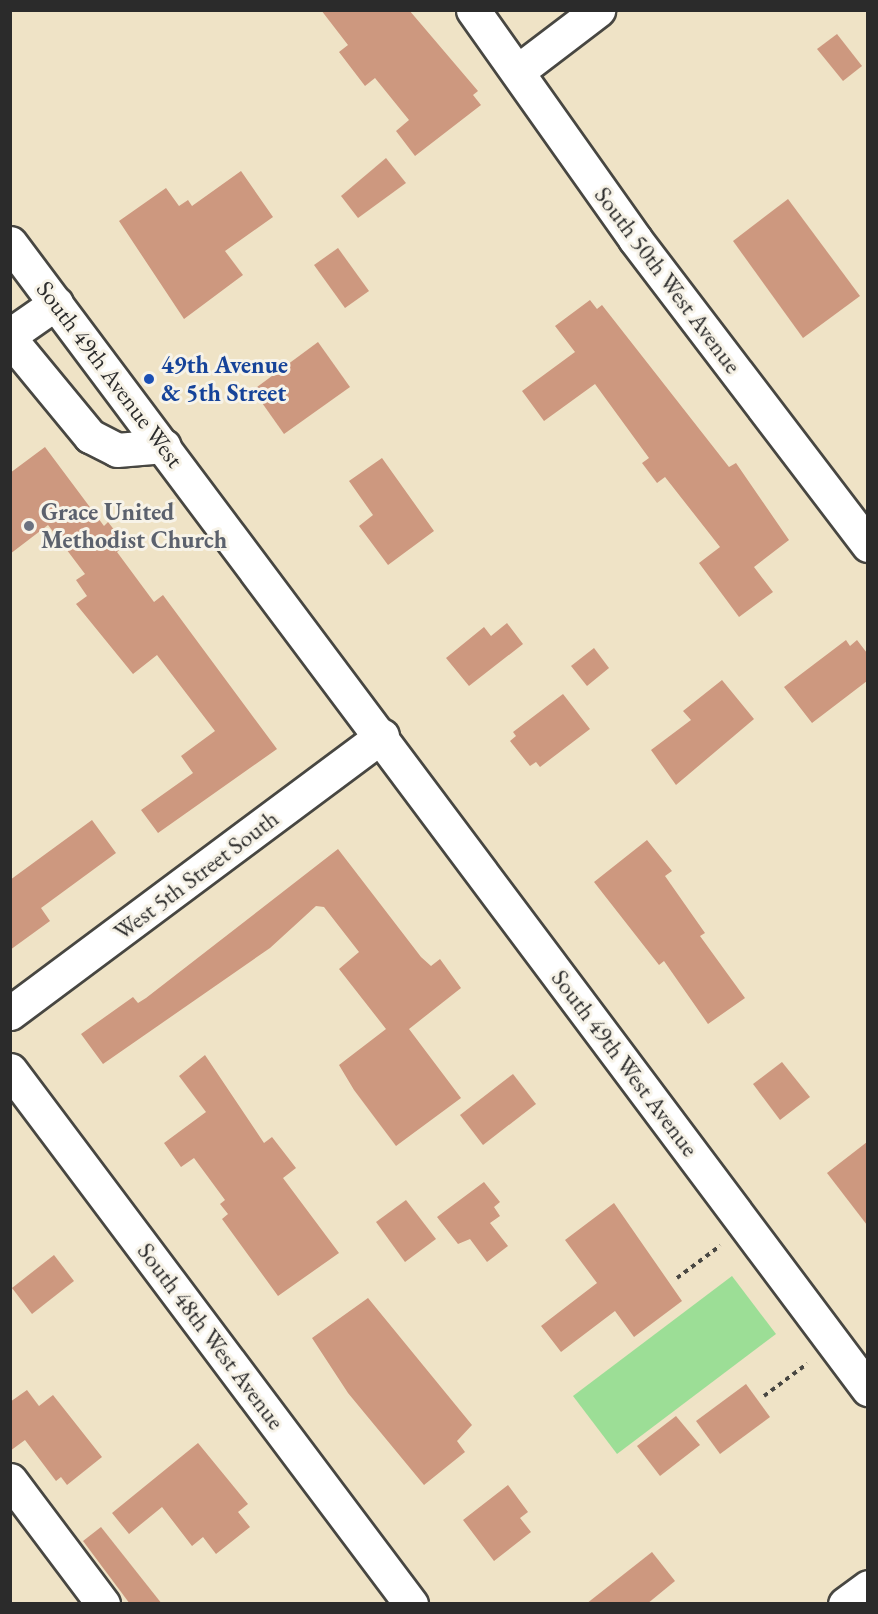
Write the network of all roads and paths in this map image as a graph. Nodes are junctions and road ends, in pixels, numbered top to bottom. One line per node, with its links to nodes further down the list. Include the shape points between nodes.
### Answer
1 (473, 10): 3 (street, South 50th West Avenue)
2 (598, 10): 3 (street)
3 (518, 71): 8 (street, South 50th West Avenue, via 635,239)
4 (10, 243): 5 (street, South 49th Avenue West)
5 (56, 303): 6 (street); 7 (street, South 49th Avenue West)
6 (10, 337): 7 (street, via 90,436 117,450)
7 (164, 446): 9 (street, South 49th Avenue West)
8 (867, 545)
9 (382, 736): 10 (street, West 5th Street South); 12 (street, South 49th West Avenue)
10 (10, 1013)
11 (10, 1070): 20 (street, South 48th West Avenue)
12 (747, 1227): 13 (path); 14 (street, South 49th West Avenue)
13 (677, 1278)
14 (834, 1344): 15 (street, South 49th West Avenue); 16 (path)
15 (867, 1389)
16 (764, 1396)
17 (10, 1480): 19 (street)
18 (867, 1587): 21 (street)
19 (103, 1604)
20 (411, 1604)
21 (844, 1604)

